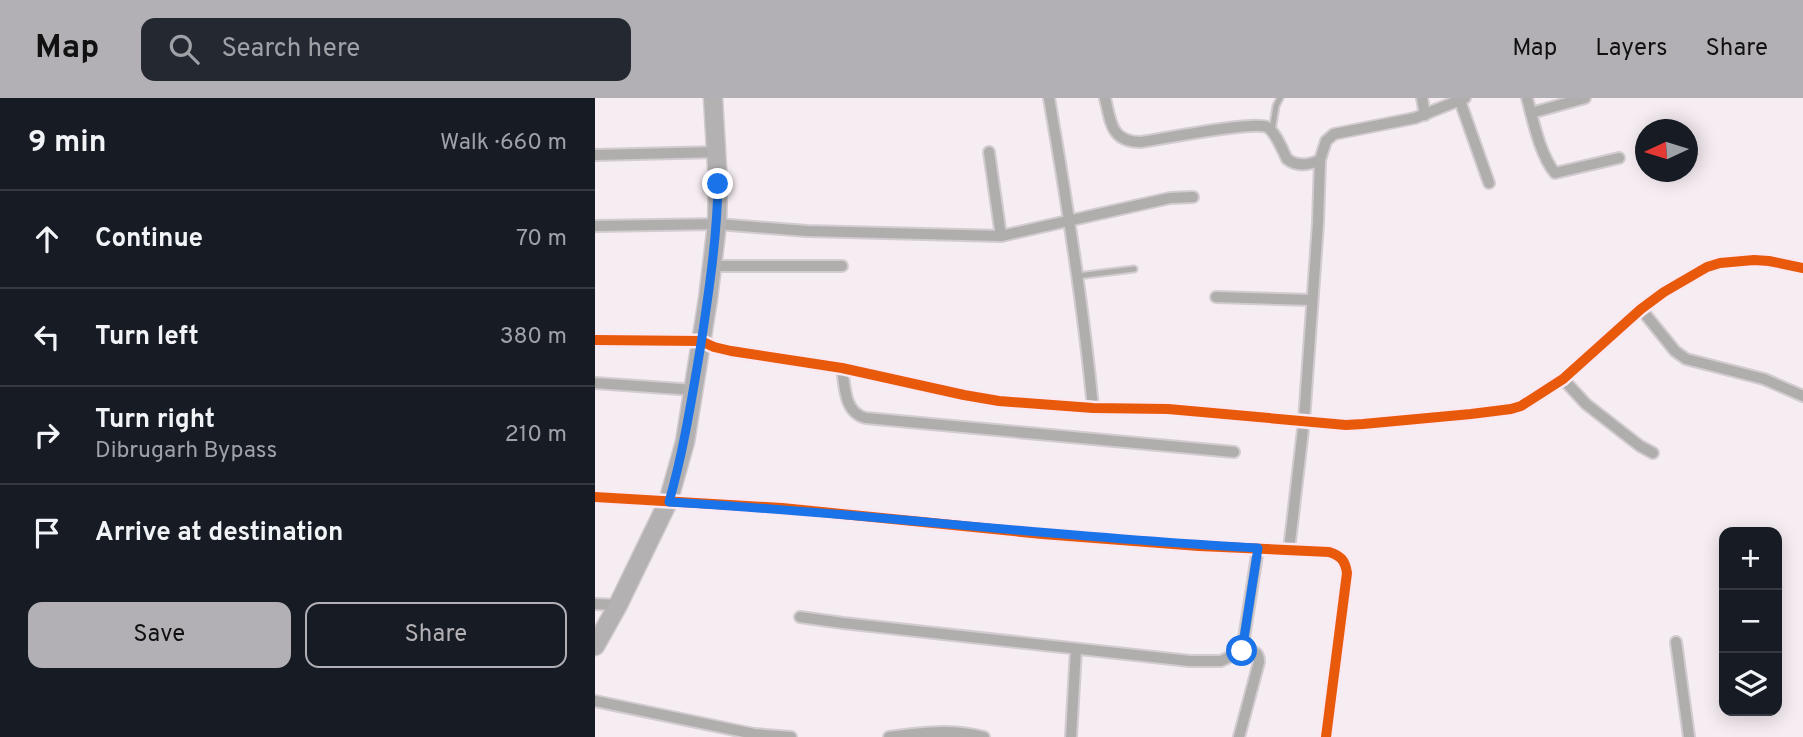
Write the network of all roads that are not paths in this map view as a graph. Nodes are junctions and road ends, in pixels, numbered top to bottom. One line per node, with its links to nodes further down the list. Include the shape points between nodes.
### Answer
1 (713, 98): 12 (main road)
2 (1049, 98): 19 (street)
3 (1105, 98): 11 (street, via 1114,130 1131,142 1243,126 1264,126)
4 (1280, 98): 11 (lane)
5 (1422, 98): 10 (street)
6 (1527, 98): 9 (street)
7 (1585, 98): 9 (street)
8 (1462, 99): 10 (street); 17 (street)
9 (1531, 113): 15 (street, via 1555,173)
10 (1425, 115): 16 (street, via 1334,134 1326,141)
11 (1272, 131): 16 (street, via 1291,162 1303,165)
12 (717, 152): 14 (street); 20 (main road)
13 (989, 152): 22 (street)
14 (595, 155)
15 (1619, 158)
16 (1320, 160): 29 (street)
17 (1489, 183)
18 (1193, 197): 19 (street)
19 (1070, 221): 22 (street); 27 (street)
20 (717, 224): 21 (street); 22 (street); 24 (main road)
21 (595, 226)
22 (1001, 236)
23 (842, 265): 24 (street)
24 (712, 266): 32 (main road)
25 (1803, 268): 30 (street, via 1762,260 1720,263)
26 (1134, 270): 27 (lane)
27 (1077, 276): 38 (street)
28 (1216, 297): 29 (street)
29 (1312, 300): 39 (street)
30 (1641, 309): 34 (street); 37 (street, via 1686,359 1764,379)
31 (595, 340): 32 (street)
32 (701, 341): 33 (street, via 731,352); 36 (main road)
33 (842, 368): 38 (street, via 980,398); 40 (street, via 848,404 866,418)
34 (1563, 379): 39 (street, via 1511,409 1354,425); 41 (street, via 1586,404)
35 (595, 383): 36 (street)
36 (694, 390): 43 (main road)
37 (1803, 396)
38 (1093, 408): 39 (street, via 1168,408)
39 (1304, 421): 45 (street)
40 (1234, 452)
41 (1653, 453)
42 (595, 497): 43 (street)
43 (669, 502): 44 (street); 47 (main road)
44 (1258, 548): 45 (street); 52 (street)
45 (1289, 550): 61 (street, via 1329,552 1345,562)
46 (595, 604): 47 (street)
47 (618, 605): 50 (main road)
48 (800, 617): 51 (street)
49 (1677, 642): 62 (street)
50 (595, 646)
51 (1076, 649): 52 (street, via 1214,662); 59 (street)
52 (1242, 651): 60 (street, via 1256,652 1259,662)
53 (595, 701): 54 (street)
54 (750, 735): 56 (street)
55 (959, 735): 57 (street, via 929,731); 58 (street)
56 (791, 737)
57 (890, 737)
58 (984, 737)
59 (1071, 737)
60 (1239, 737)
61 (1326, 737)
62 (1689, 737)

